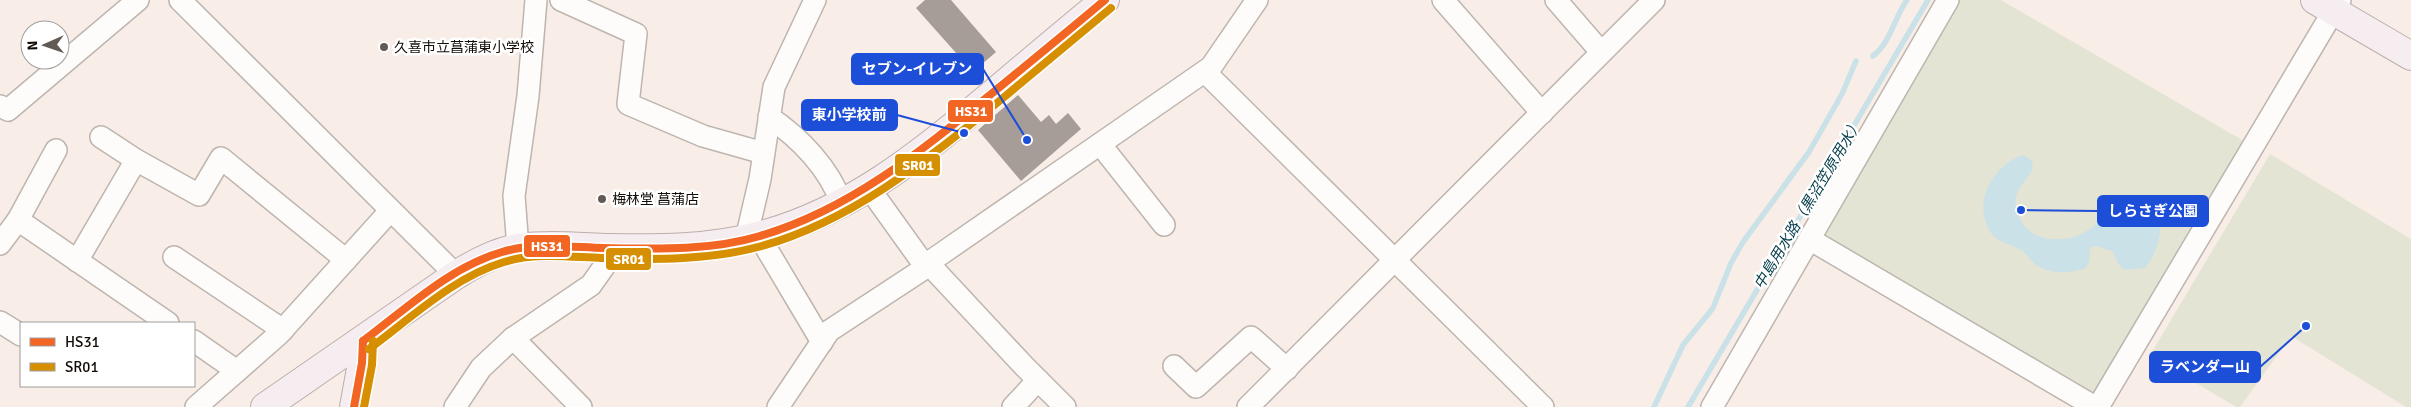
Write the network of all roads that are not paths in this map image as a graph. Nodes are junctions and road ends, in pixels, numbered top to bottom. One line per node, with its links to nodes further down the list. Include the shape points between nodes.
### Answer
1 (138, 0): 17 (street, via 8,110)
2 (180, 0): 27 (street)
3 (536, 0): 33 (street, via 528,96 514,196)
4 (561, 0): 13 (street)
5 (815, 0): 19 (street, via 774,87)
6 (1105, 0): 25 (main road, via 957,123)
7 (1257, 0): 16 (street)
8 (1443, 0): 18 (street)
9 (1556, 0): 14 (street)
10 (1654, 0): 14 (street)
11 (1948, 0): 31 (street)
12 (2330, 4): 15 (main road); 64 (street)
13 (602, 9): 23 (street, via 636,34 628,104 703,136)
14 (1602, 52): 18 (street)
15 (2411, 56)
16 (1205, 72): 21 (street); 37 (street)
17 (0, 106)
18 (1542, 113): 37 (street)
19 (769, 117): 23 (street); 26 (street, via 788,130 813,156 836,187)
20 (101, 137): 24 (street)
21 (1100, 144): 29 (street); 39 (street)
22 (56, 150): 28 (street)
23 (763, 153): 30 (street)
24 (136, 160): 36 (street, via 199,195 221,158); 38 (street)
25 (869, 188): 26 (main road); 39 (street)
26 (842, 204): 30 (main road)
27 (390, 211): 36 (street); 40 (street)
28 (18, 220): 32 (street); 38 (street)
29 (1164, 225)
30 (752, 238): 34 (main road, via 676,248); 48 (street)
31 (1811, 240): 63 (street); 64 (street)
32 (0, 244)
33 (518, 248): 34 (main road); 40 (main road, via 476,262)
34 (617, 248): 45 (street, via 591,285)
35 (174, 257): 43 (street)
36 (346, 260): 43 (street)
37 (1396, 260): 50 (street); 62 (street)
38 (77, 261): 42 (street)
39 (926, 265): 48 (street, via 829,331); 52 (street)
40 (456, 275): 46 (main road)
41 (0, 322): 44 (street)
42 (167, 322)
43 (283, 330): 51 (street)
44 (20, 334)
45 (513, 338): 56 (street, via 481,368); 57 (street)
46 (363, 340): 54 (main road); 55 (main road)
47 (195, 342): 51 (street)
48 (822, 342): 58 (street)
49 (1174, 366): 50 (street, via 1196,387 1251,337)
50 (1286, 369): 61 (street)
51 (237, 371): 53 (street)
52 (1038, 380): 59 (street); 60 (street)
53 (196, 407)
54 (265, 407)
55 (354, 407)
56 (455, 407)
57 (581, 407)
58 (778, 407)
59 (1013, 407)
60 (1065, 407)
61 (1248, 407)
62 (1542, 407)
63 (1712, 407)
64 (2096, 407)

